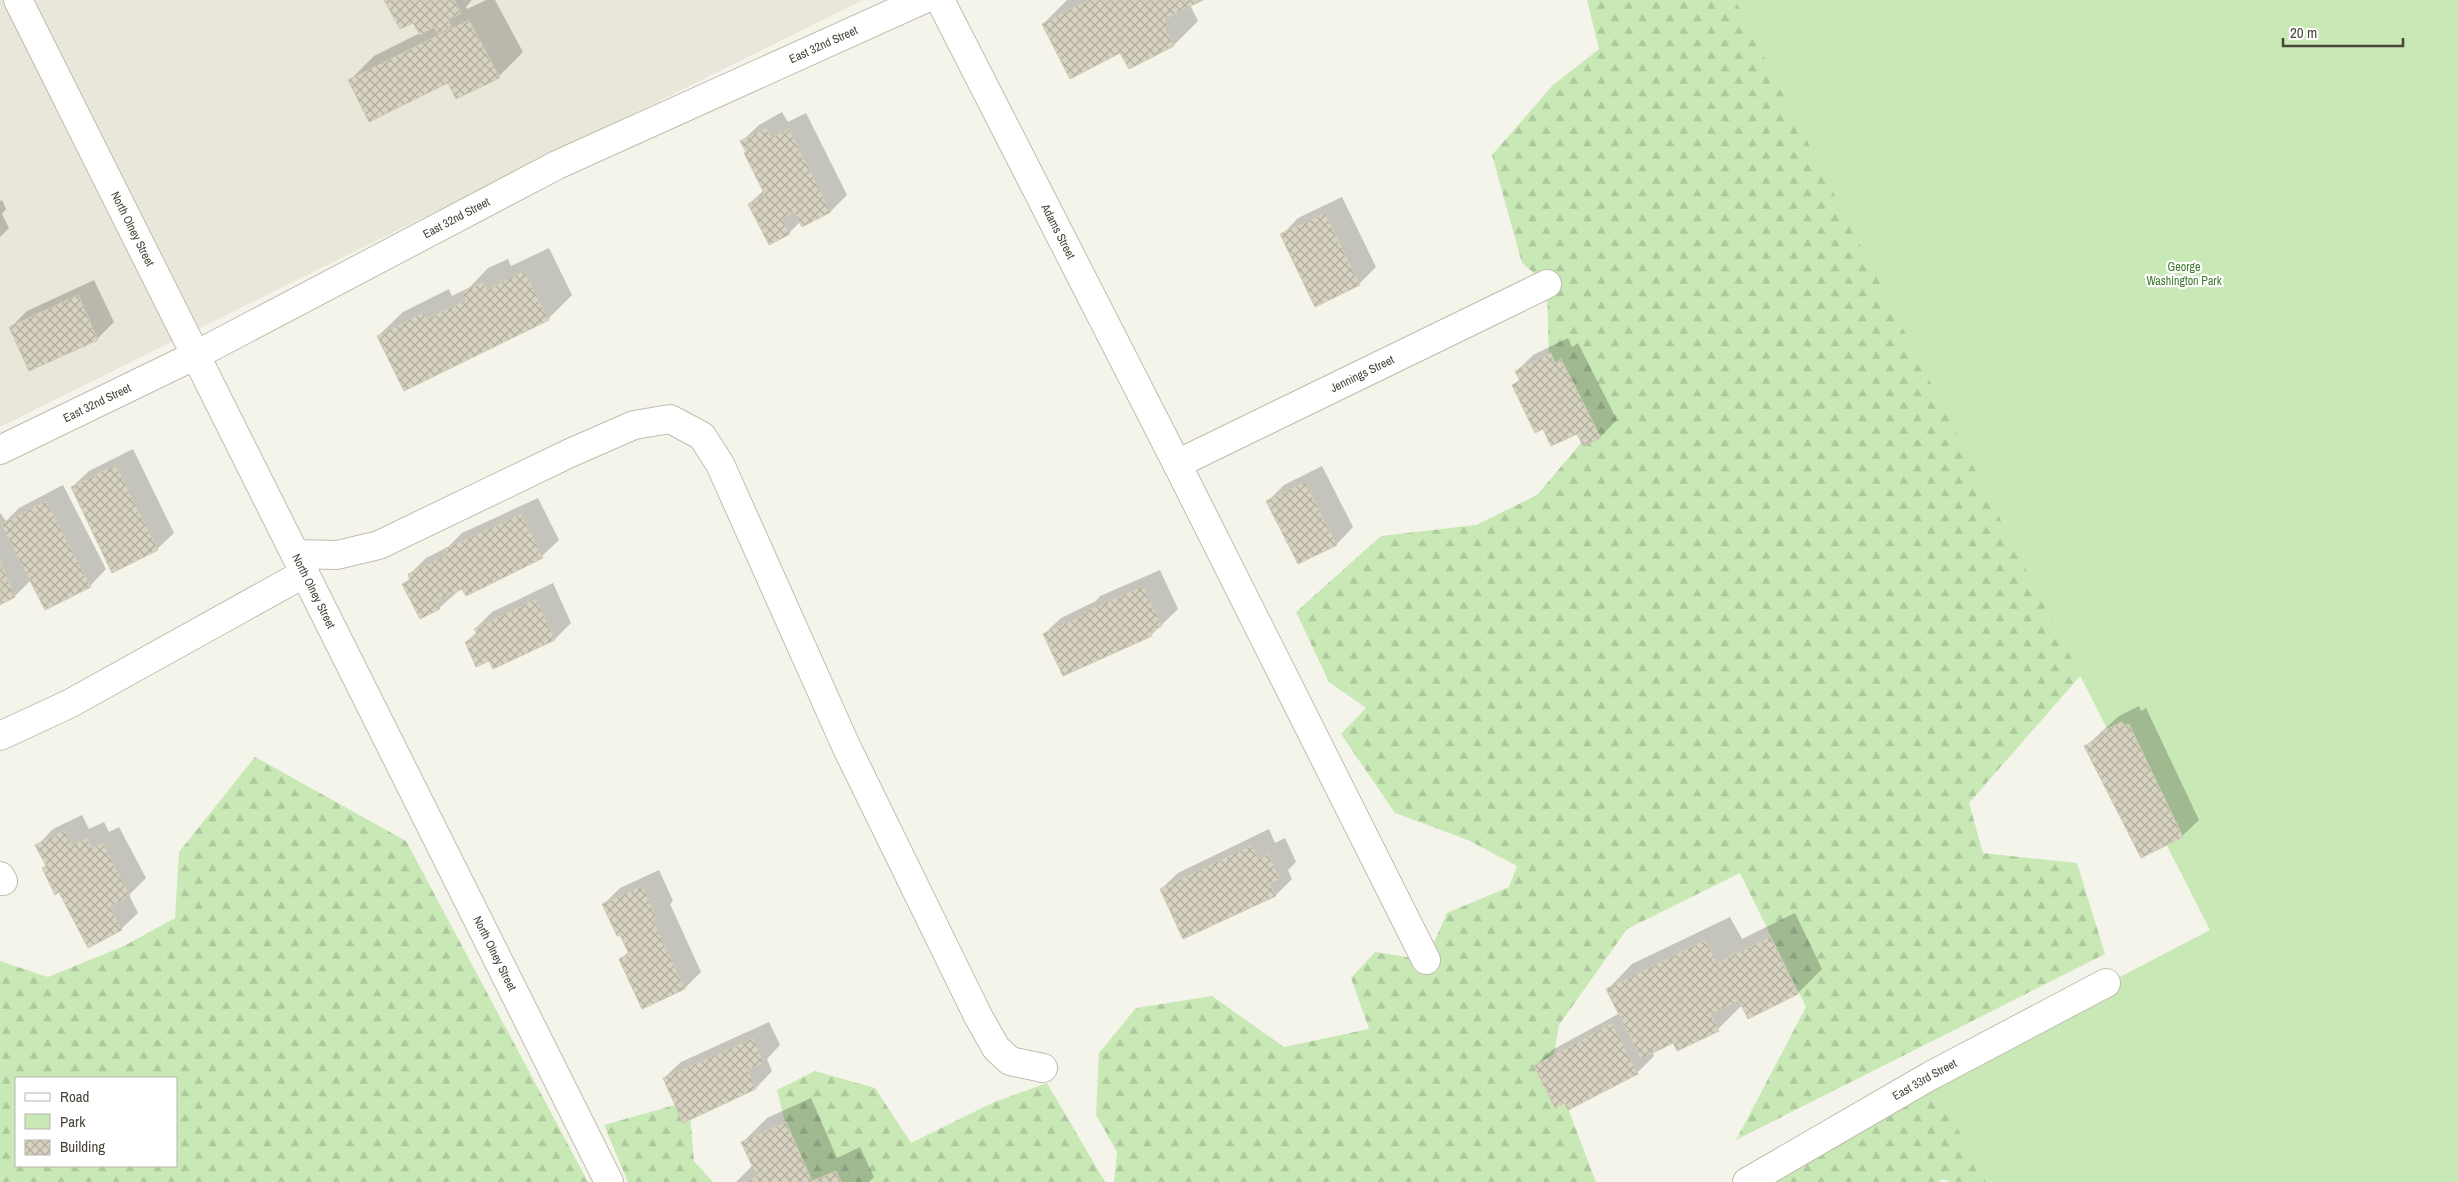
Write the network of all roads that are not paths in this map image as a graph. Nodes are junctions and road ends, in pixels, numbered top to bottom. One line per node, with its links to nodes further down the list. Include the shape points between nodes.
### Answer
1 (18, 0): 5 (street, North Olney Street)
2 (922, 0): 5 (street, East 32nd Street, via 556,164)
3 (940, 0): 7 (street, Adams Street)
4 (1547, 284): 7 (street, Jennings Street)
5 (196, 355): 6 (street, East 32nd Street); 8 (street, North Olney Street)
6 (0, 450)
7 (1177, 464): 10 (street, Adams Street)
8 (300, 564): 9 (street, via 70,704); 12 (street, via 379,545 634,425 670,419 702,436 720,464 846,746 978,1016 996,1048 1010,1061); 13 (street, North Olney Street)
9 (0, 736)
10 (1426, 960)
11 (2106, 983): 14 (street, East 33rd Street, via 1930,1076)
12 (1043, 1068)
13 (609, 1182)
14 (1747, 1182)

